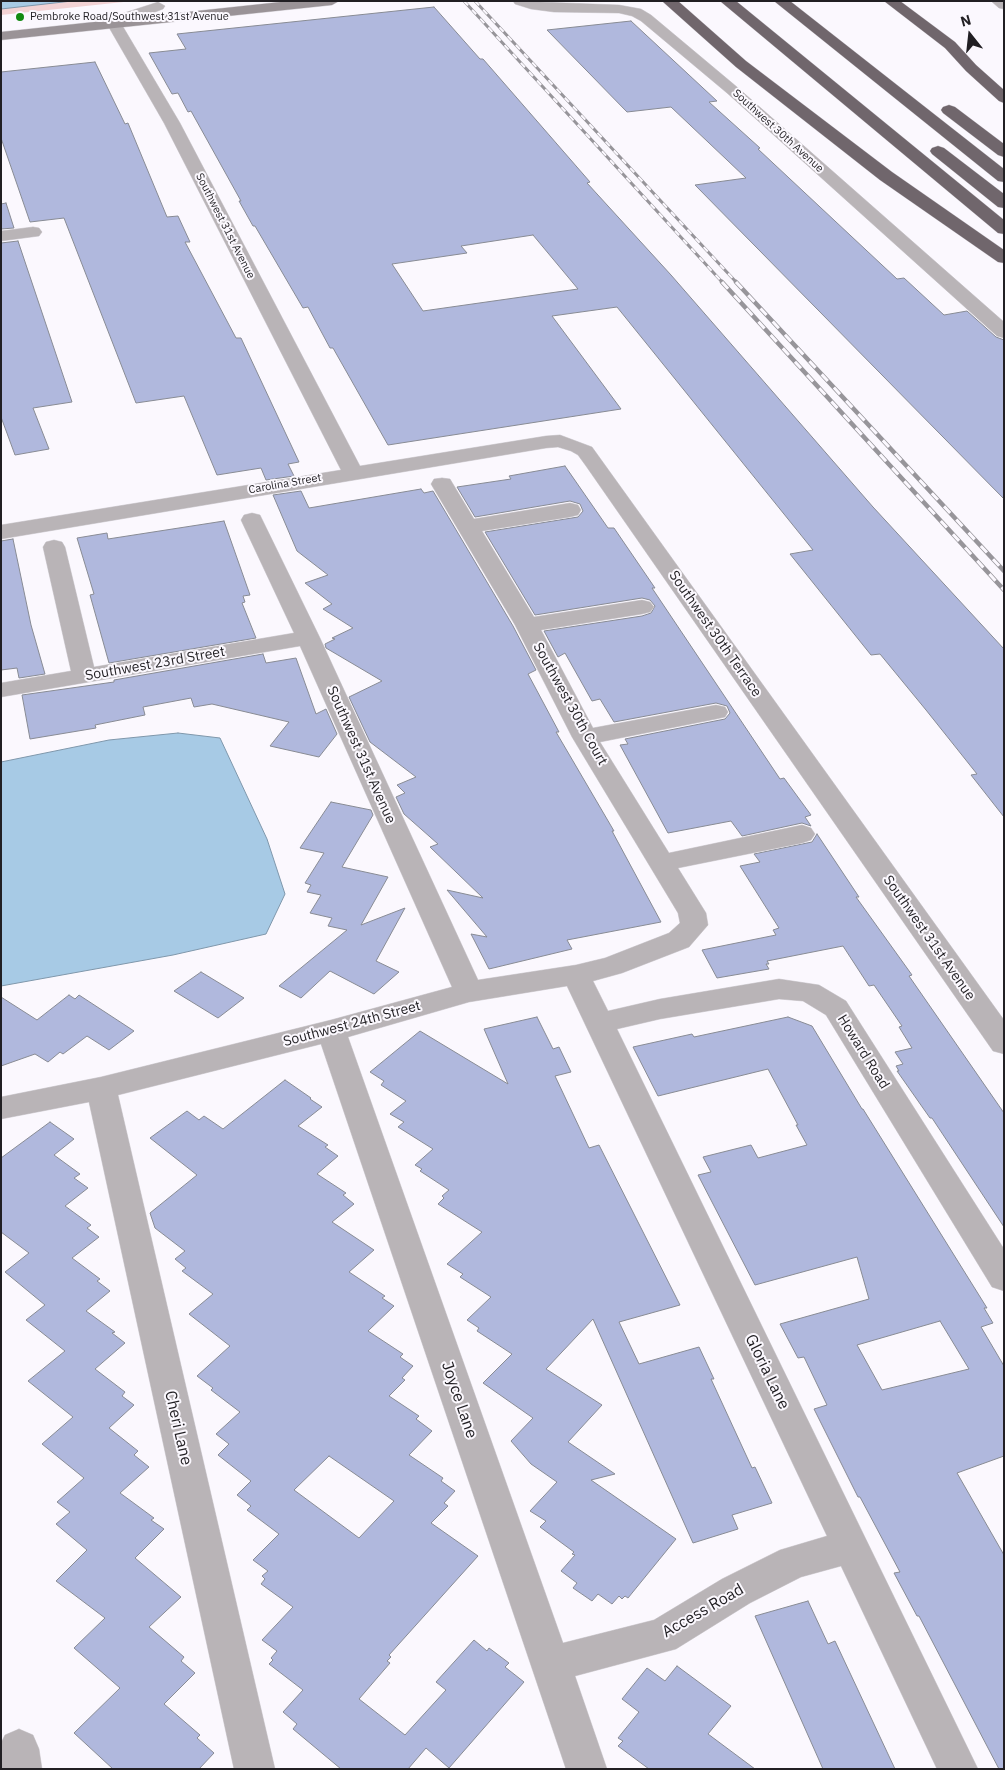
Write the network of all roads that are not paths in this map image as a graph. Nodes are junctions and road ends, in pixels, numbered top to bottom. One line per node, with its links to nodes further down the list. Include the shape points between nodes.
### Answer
1 (332, 1): 12 (main road)
2 (520, 1): 24 (street, Southwest 30th Avenue, via 554,8 619,9 636,12 646,18 732,90)
3 (669, 1): 23 (highway, via 741,64 886,176)
4 (727, 1): 20 (highway)
5 (781, 1): 18 (highway)
6 (891, 1): 14 (highway, via 950,45)
7 (998, 1): 9 (street)
8 (186, 2): 10 (main road)
9 (1004, 5)
10 (158, 6): 11 (main road); 12 (street)
11 (1, 24)
12 (114, 24): 13 (main road); 26 (street, Southwest 31st Avenue, via 172,123)
13 (1, 36)
14 (1004, 98)
15 (941, 104): 17 (highway)
16 (929, 143): 19 (highway)
17 (1004, 152)
18 (1004, 177)
19 (1004, 203)
20 (1004, 229)
21 (33, 232): 22 (street)
22 (1, 236)
23 (1004, 258)
24 (1004, 332)
25 (569, 443): 26 (street, Carolina Street, via 546,442); 40 (street, Southwest 30th Terrace, via 585,451)
26 (353, 473): 31 (street, Carolina Street)
27 (442, 484): 30 (street, Southwest 30th Court)
28 (570, 510): 30 (street)
29 (252, 520): 35 (street, Southwest 31st Avenue)
30 (469, 527): 34 (street, Southwest 30th Court)
31 (1, 532)
32 (54, 547): 36 (street)
33 (642, 607): 34 (street)
34 (527, 625): 39 (street, Southwest 30th Court)
35 (308, 638): 36 (street, Southwest 23rd Street); 45 (street, Southwest 31st Avenue)
36 (84, 676): 37 (street, Southwest 23rd Street)
37 (1, 690)
38 (716, 712): 39 (street)
39 (585, 737): 42 (street, Southwest 30th Court)
40 (855, 832): 48 (street, Southwest 31st Avenue)
41 (802, 834): 42 (street)
42 (662, 863): 43 (street, Southwest 30th Court, via 692,914)
43 (694, 925): 44 (street, Southwest 24th Street, via 679,940 612,966)
44 (576, 975): 45 (street, Southwest 24th Street); 46 (street, Gloria Lane)
45 (469, 992): 47 (street, Southwest 24th Street)
46 (599, 1023): 51 (street, Howard Road, via 779,989 810,992 836,1008); 52 (street, Gloria Lane)
47 (331, 1031): 49 (street, Southwest 24th Street); 53 (street, Joyce Lane)
48 (1004, 1043)
49 (101, 1088): 50 (street, Southwest 24th Street); 54 (street, Cheri Lane)
50 (1, 1108)
51 (1004, 1278)
52 (850, 1546): 53 (street, Access Road, via 793,1562 736,1591 662,1636); 56 (street, Gloria Lane)
53 (550, 1664): 55 (street, Joyce Lane)
54 (255, 1769)
55 (587, 1769)
56 (958, 1769)

